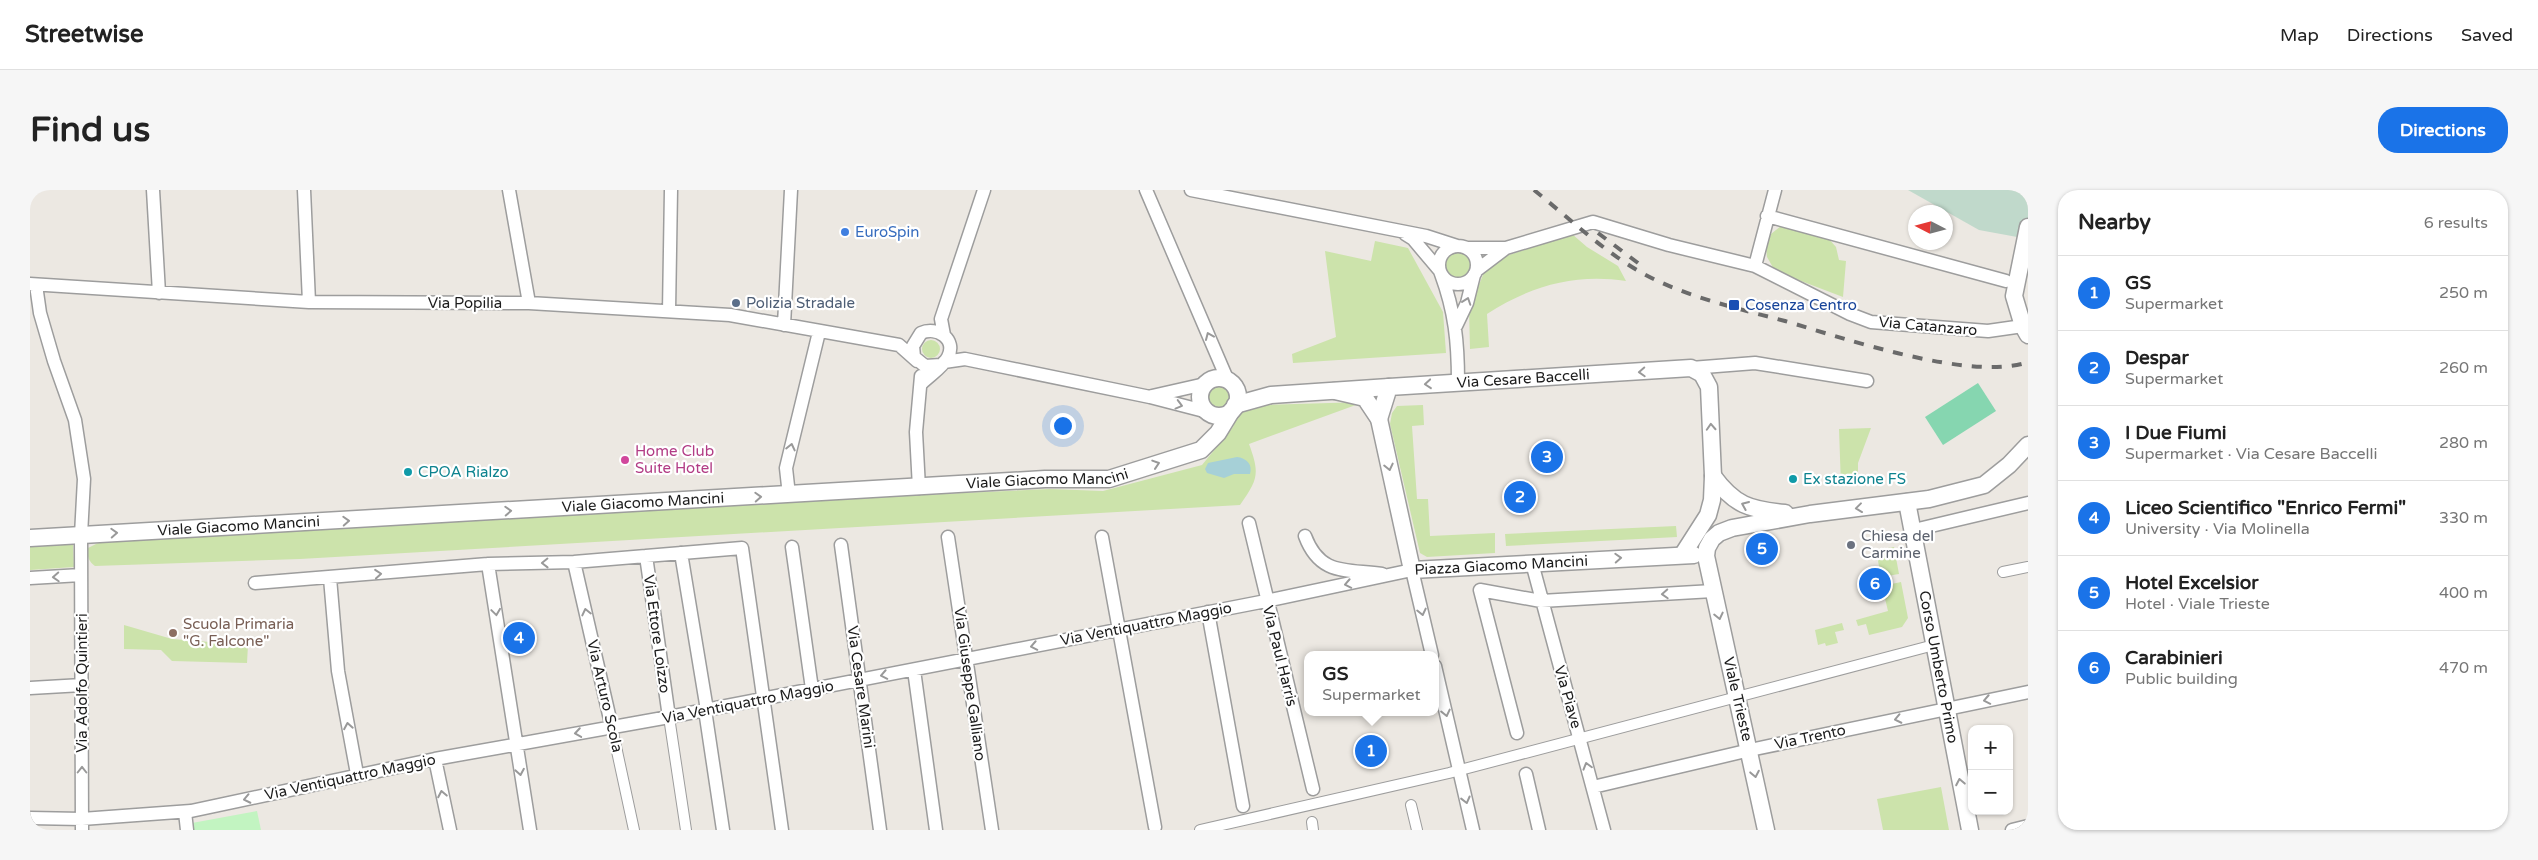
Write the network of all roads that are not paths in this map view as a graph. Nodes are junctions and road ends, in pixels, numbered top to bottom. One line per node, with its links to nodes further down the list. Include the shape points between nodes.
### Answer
1 (153, 190): 20 (street)
2 (304, 190): 21 (street)
3 (509, 190): 22 (street)
4 (671, 190): 23 (street)
5 (791, 190): 25 (street)
6 (984, 190): 24 (street)
7 (1146, 190): 40 (street, one-way to 7)
8 (1191, 190): 12 (street)
9 (1775, 190): 10 (street)
10 (1769, 211): 15 (street); 18 (street)
11 (2028, 227): 27 (street, via 2014,296)
12 (1396, 230): 13 (street); 16 (street, via 1413,239)
13 (1462, 247): 14 (street); 16 (street, via 1442,254); 17 (street, via 1476,258)
14 (1506, 248): 15 (street, Via Catanzaro, via 1593,222); 17 (street)
15 (1755, 266): 27 (street, Via Catanzaro, via 1871,322)
16 (1441, 273): 17 (street, via 1449,282 1460,284); 26 (street)
17 (1476, 273): 26 (street, one-way to 17)
18 (2006, 281)
19 (33, 285): 20 (street, Via Popilia); 57 (street, Via Adolfo Quintieri, via 54,361 75,420 84,479)
20 (159, 293): 21 (street, Via Popilia)
21 (309, 302): 22 (street, Via Popilia)
22 (529, 303): 23 (street, Via Popilia)
23 (669, 311): 25 (street, Via Popilia, via 730,315)
24 (941, 319): 29 (street); 30 (street)
25 (784, 325): 28 (street, Via Popilia)
26 (1456, 326): 37 (street)
27 (2026, 331)
28 (818, 332): 31 (street, Via Popilia); 51 (street, one-way to 28, via 786,468)
29 (924, 332): 30 (street, via 936,331); 31 (street); 33 (street, via 913,346)
30 (947, 340): 32 (street); 34 (street, via 949,354)
31 (898, 345): 33 (street, Via Popilia)
32 (965, 359): 34 (street); 44 (street)
33 (919, 362): 34 (street, via 930,367); 38 (street)
34 (943, 363): 38 (street)
35 (1691, 368): 36 (street, via 1755,363); 37 (street, Via Cesare Baccelli, one-way to 37); 49 (street, one-way to 35, via 1709,387 1702,374)
36 (1867, 381)
37 (1458, 382): 41 (street, Via Cesare Baccelli, one-way to 41)
38 (922, 383): 50 (street, via 916,432)
39 (1205, 384): 40 (street, via 1216,378); 44 (street); 46 (street, via 1200,399)
40 (1232, 384): 43 (street); 45 (street, via 1237,394)
41 (1389, 387): 42 (street, Via Cesare Baccelli); 47 (street)
42 (1335, 391): 43 (street); 47 (street, via 1365,398)
43 (1271, 395): 45 (street)
44 (1150, 397): 46 (street, one-way to 46)
45 (1233, 408): 46 (street, via 1220,416); 50 (street, Viale Giacomo Mancini, one-way to 45, via 1045,479 1109,479 1200,450 1218,432)
46 (1208, 412)
47 (1379, 419): 72 (street, Piazza Giacomo Mancini, one-way to 72)
48 (2028, 445): 52 (street, via 1984,485)
49 (1714, 476): 54 (street, one-way to 49, via 1748,507 1733,500); 65 (street, via 1708,515)
50 (919, 488): 51 (street, Viale Giacomo Mancini)
51 (789, 495): 57 (street, Viale Giacomo Mancini, one-way to 51)
52 (1907, 502): 54 (street, one-way to 54); 56 (street, Corso Umberto Primo)
53 (2028, 503): 56 (street)
54 (1810, 514): 71 (street, Viale Trieste, via 1719,533 1707,548)
55 (1249, 523): 80 (street, Via Paul Harris)
56 (1914, 530): 84 (street, Corso Umberto Primo)
57 (81, 535): 61 (street, Viale Giacomo Mancini); 75 (street, Via Adolfo Quintieri)
58 (1102, 536): 83 (street)
59 (1305, 536): 74 (street, via 1310,551 1325,565)
60 (948, 537): 86 (street, Via Giuseppe Galliano)
61 (30, 538)
62 (841, 545): 88 (street, Via Cesare Marini)
63 (792, 546): 92 (street)
64 (682, 553): 66 (street); 95 (street, via 742,548); 97 (street)
65 (1683, 554): 68 (street, Piazza Giacomo Mancini, one-way to 65); 71 (street, via 1694,555)
66 (646, 556): 67 (street); 98 (street, Via Ettore Loizzo)
67 (574, 562): 69 (street, one-way to 69); 99 (street, Via Arturo Scola, one-way to 67)
68 (1532, 563): 72 (street, Piazza Giacomo Mancini); 81 (street, Via Piave)
69 (488, 564): 77 (street, one-way to 69); 102 (street, one-way to 102)
70 (2028, 567): 73 (street)
71 (1709, 568): 79 (street, Viale Trieste)
72 (1412, 570): 74 (street, Via Ventiquattro Maggio); 85 (street, one-way to 85)
73 (2003, 572)
74 (1392, 575): 80 (street, Via Ventiquattro Maggio, one-way to 80)
75 (81, 576): 76 (street, one-way to 76); 90 (street, Via Adolfo Quintieri)
76 (30, 578)
77 (330, 578): 78 (street); 106 (street, one-way to 77, via 338,671)
78 (255, 583)
79 (1713, 591): 81 (street, one-way to 81); 94 (street, Viale Trieste, one-way to 94)
80 (1266, 601): 82 (street, Via Ventiquattro Maggio); 109 (street, Via Paul Harris)
81 (1541, 601): 100 (street, via 1480,591); 101 (street, Via Piave)
82 (1208, 612): 83 (street, Via Ventiquattro Maggio); 111 (street)
83 (1120, 630): 86 (street, Via Ventiquattro Maggio, one-way to 86); 116 (street)
84 (1934, 645): 94 (street); 96 (street, Corso Umberto Primo)
85 (1431, 651)
86 (966, 660): 87 (street, Via Ventiquattro Maggio); 126 (street, Via Giuseppe Galliano)
87 (914, 670): 88 (street, Via Ventiquattro Maggio, one-way to 88); 125 (street)
88 (860, 680): 92 (street, Via Ventiquattro Maggio); 124 (street, Via Cesare Marini)
89 (1439, 683): 105 (street, one-way to 105)
90 (82, 685): 91 (street); 114 (street, Via Adolfo Quintieri, one-way to 90)
91 (30, 688)
92 (812, 690): 95 (street, Via Ventiquattro Maggio)
93 (2028, 692): 96 (street, Via Trento, one-way to 96)
94 (1737, 695): 101 (street); 103 (street, Viale Trieste)
95 (764, 699): 97 (street, Via Ventiquattro Maggio); 123 (street)
96 (1946, 709): 103 (street, Via Trento, one-way to 103); 133 (street, Corso Umberto Primo, one-way to 96)
97 (706, 710): 98 (street, Via Ventiquattro Maggio); 122 (street)
98 (669, 718): 99 (street, Via Ventiquattro Maggio); 121 (street, Via Ettore Loizzo)
99 (612, 728): 102 (street, Via Ventiquattro Maggio, one-way to 102); 120 (street, Via Arturo Scola)
100 (1517, 733)
101 (1580, 738): 105 (street); 108 (street, Via Piave, one-way to 101)
102 (515, 743): 104 (street, Via Ventiquattro Maggio); 119 (street, one-way to 119)
103 (1750, 750): 108 (street, Via Trento); 132 (street, Viale Trieste, one-way to 132)
104 (435, 759): 106 (street, Via Ventiquattro Maggio); 118 (street, one-way to 104)
105 (1459, 770): 127 (street); 129 (street, one-way to 129)
106 (357, 774): 112 (street, Via Ventiquattro Maggio, one-way to 112)
107 (1526, 774): 130 (street)
108 (1593, 787): 131 (street, Via Piave)
109 (1313, 789)
110 (1411, 805): 128 (street)
111 (1243, 806)
112 (185, 812): 114 (street, Via Ventiquattro Maggio); 117 (street)
113 (30, 818): 114 (street, Via Ventiquattro Maggio)
114 (82, 824)
115 (2028, 826): 134 (street)
116 (1155, 827)
117 (187, 830)
118 (450, 830)
119 (530, 830)
120 (634, 830)
121 (686, 830)
122 (722, 830)
123 (782, 830)
124 (880, 830)
125 (936, 830)
126 (992, 830)
127 (1200, 830)
128 (1417, 830)
129 (1473, 830)
130 (1539, 830)
131 (1604, 830)
132 (1766, 830)
133 (1970, 830)
134 (2012, 830)

